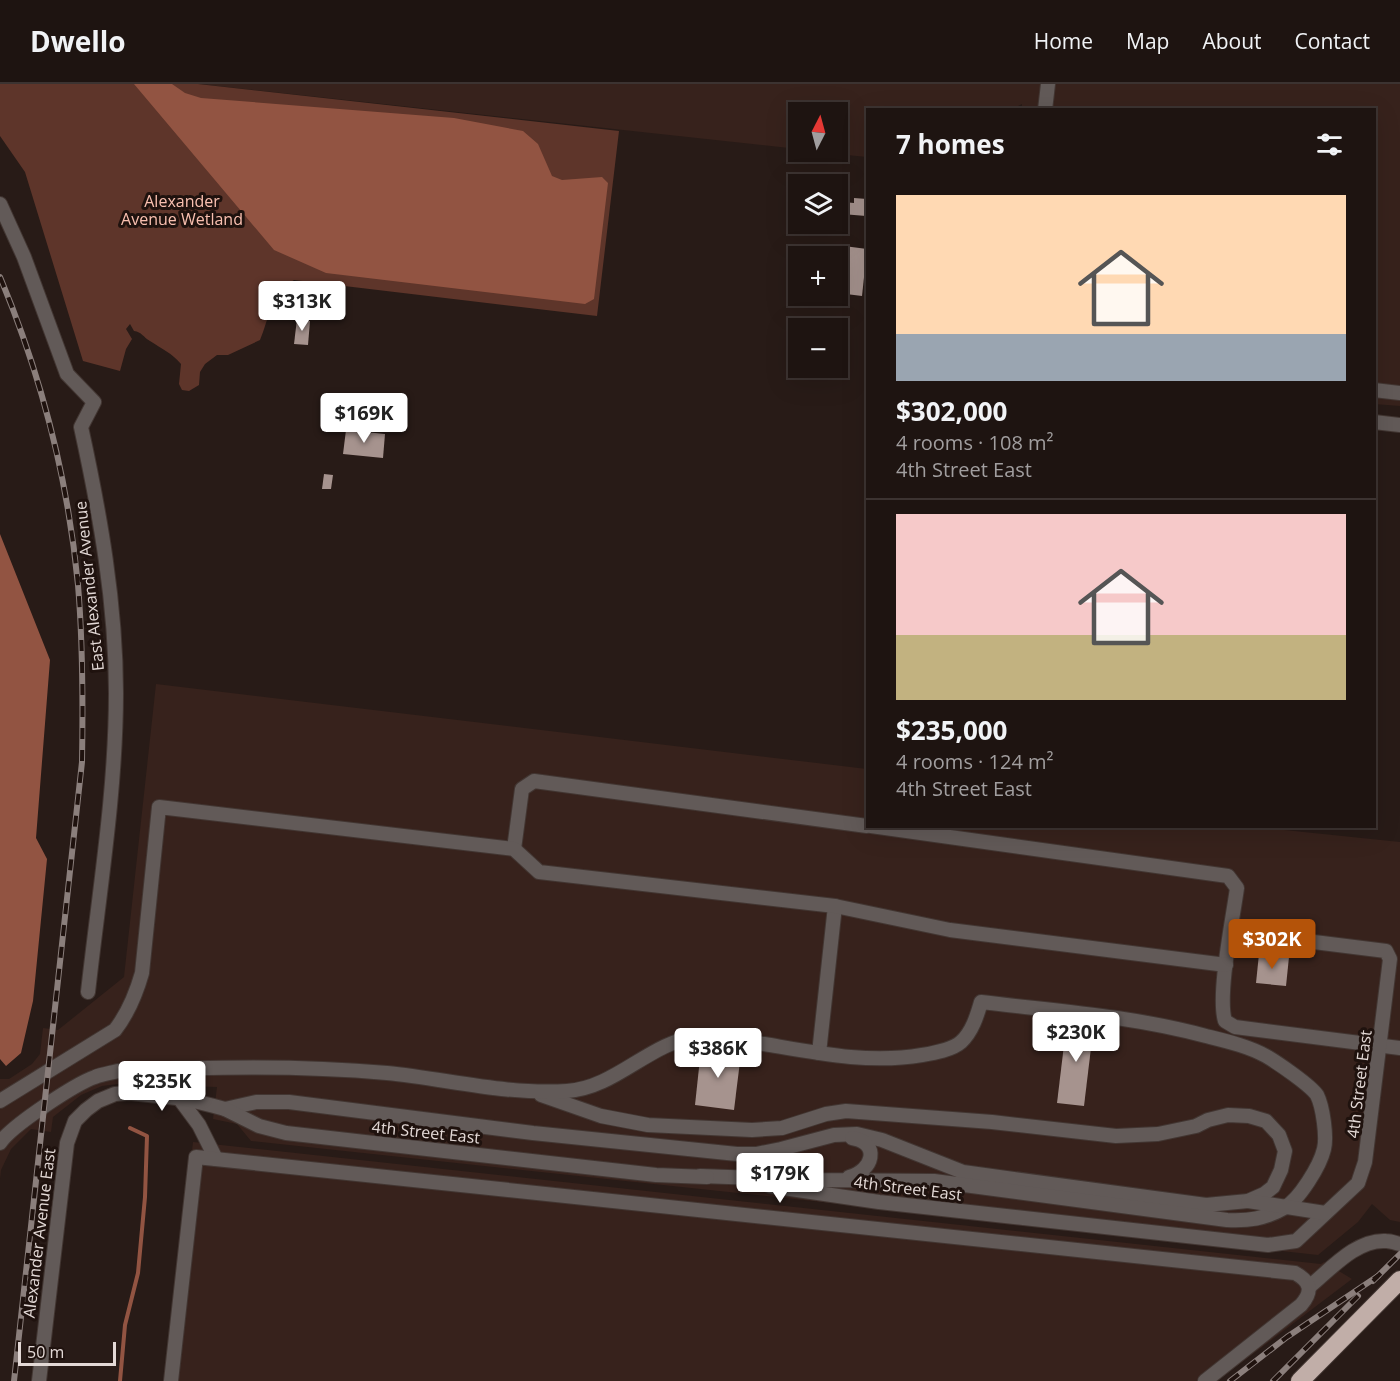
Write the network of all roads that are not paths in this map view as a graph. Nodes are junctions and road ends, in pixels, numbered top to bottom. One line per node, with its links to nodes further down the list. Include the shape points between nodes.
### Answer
1 (1048, 84): 2 (street)
2 (1045, 108)
3 (0, 204): 14 (street, East Alexander Avenue, via 67,374 94,402 81,427 103,540 116,691 112,769)
4 (1376, 390): 5 (street)
5 (1400, 393)
6 (1376, 422): 7 (street)
7 (1400, 425)
8 (866, 826): 10 (street, via 534,780 522,789)
9 (883, 828): 13 (street, via 1228,876 1237,888)
10 (514, 849): 11 (street, via 540,872); 20 (street, via 159,807 142,973 124,1018 115,1030)
11 (835, 906): 13 (street, via 950,930); 17 (street)
12 (1300, 937): 15 (street, 4th Street East, via 1386,951 1390,959)
13 (1226, 965): 15 (street, via 1222,1012 1226,1022 1235,1027)
14 (88, 992)
15 (1380, 1046): 16 (street); 30 (street, 4th Street East, via 1362,1173 1358,1183)
16 (1400, 1048)
17 (819, 1053): 18 (street, via 695,1037 670,1045 595,1086); 29 (street, via 902,1058 936,1053 960,1043 970,1031 981,1002 1173,1027 1230,1042 1266,1056 1317,1095 1324,1123 1324,1149 1315,1170)
18 (531, 1092): 24 (street, via 386,1073 270,1066 118,1071 94,1077 45,1106 5,1135); 28 (street, via 620,1120 718,1129 782,1128 846,1111 1116,1136 1158,1134 1228,1115 1249,1116 1266,1121 1279,1135 1285,1151 1274,1187)
19 (179, 1098): 21 (street, 4th Street East, via 115,1094); 22 (street, 4th Street East); 25 (street, via 199,1125)
20 (0, 1101)
21 (98, 1101): 34 (street, Alexander Avenue East, via 75,1121 67,1143)
22 (225, 1109): 23 (street, via 256,1102 289,1102 737,1154 756,1154); 26 (street, 4th Street East, via 259,1126 286,1133 656,1175)
23 (834, 1135): 27 (street, via 857,1139 870,1150 866,1168); 28 (street, via 857,1134 882,1140 963,1172 1206,1205)
24 (0, 1143)
25 (216, 1159): 33 (street, via 1295,1274 1305,1279); 35 (street, via 196,1157)
26 (700, 1176): 27 (street); 30 (street, 4th Street East, via 879,1202 1268,1245 1296,1241)
27 (838, 1180): 29 (street, via 934,1181 1239,1221 1259,1219)
28 (1248, 1201): 29 (street)
29 (1285, 1208): 30 (street)
30 (1325, 1213)
31 (1400, 1244): 33 (street, via 1386,1240 1366,1244)
32 (1400, 1280): 37 (highway)
33 (1309, 1287): 36 (street, via 1301,1305)
34 (39, 1381)
35 (171, 1381)
36 (1205, 1381)
37 (1300, 1381)

